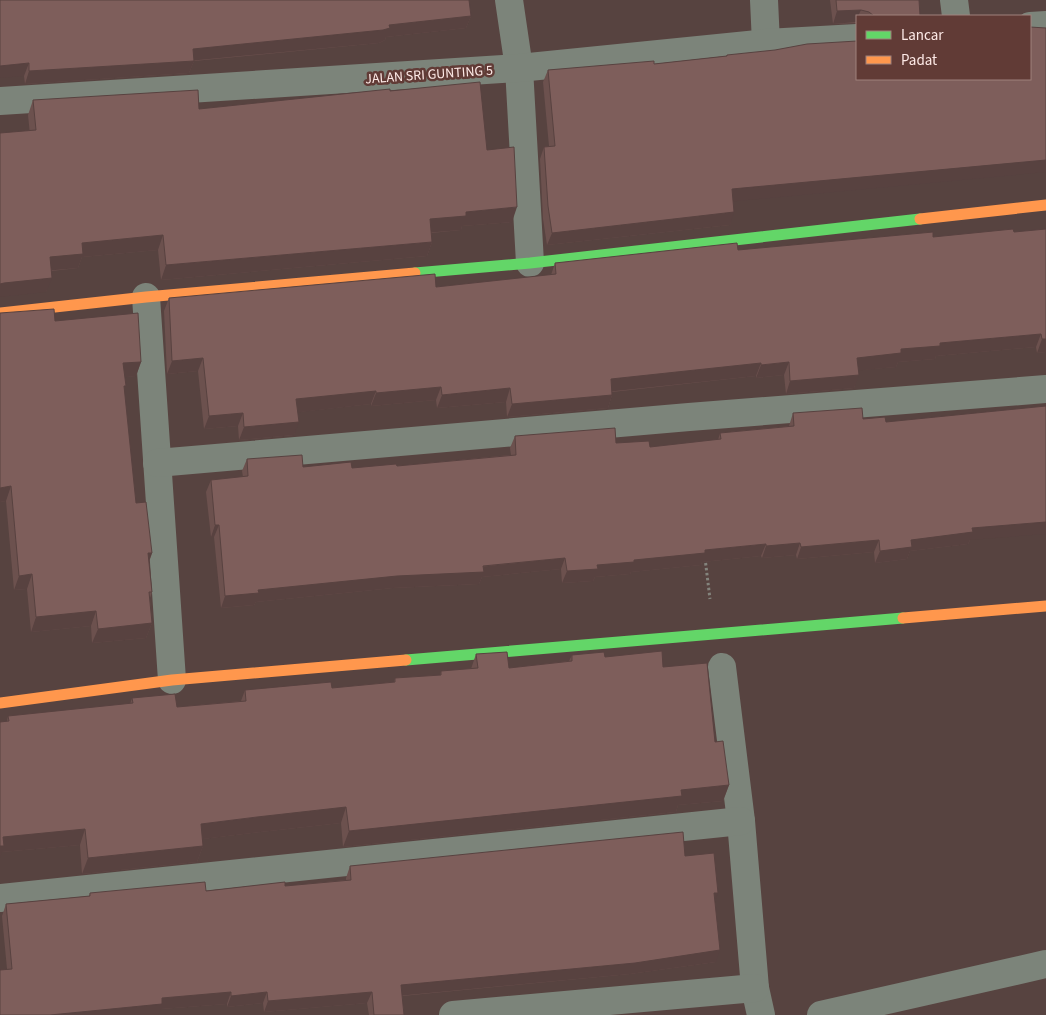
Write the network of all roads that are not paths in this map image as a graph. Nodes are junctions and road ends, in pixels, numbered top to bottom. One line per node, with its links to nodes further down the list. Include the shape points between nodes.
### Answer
1 (509, 0): 9 (street)
2 (764, 0): 8 (street)
3 (954, 0): 4 (street)
4 (956, 15)
5 (1046, 25): 6 (street)
6 (1031, 26)
7 (856, 38): 8 (street, JALAN SRI GUNTING 5)
8 (766, 43): 9 (street, JALAN SRI GUNTING 5)
9 (519, 68): 10 (street, JALAN SRI GUNTING 5); 12 (street)
10 (0, 101)
11 (1046, 205): 12 (street)
12 (530, 263): 13 (street)
13 (146, 297): 14 (street); 16 (street)
14 (0, 313)
15 (1046, 389): 16 (street)
16 (157, 463): 19 (street)
17 (1046, 606): 19 (street)
18 (722, 668): 21 (street)
19 (172, 680): 20 (street)
20 (0, 703)
21 (741, 821): 22 (street); 24 (street)
22 (0, 898)
23 (1046, 964): 27 (street)
24 (755, 988): 25 (street); 26 (street)
25 (453, 1015)
26 (761, 1015)
27 (821, 1015)

